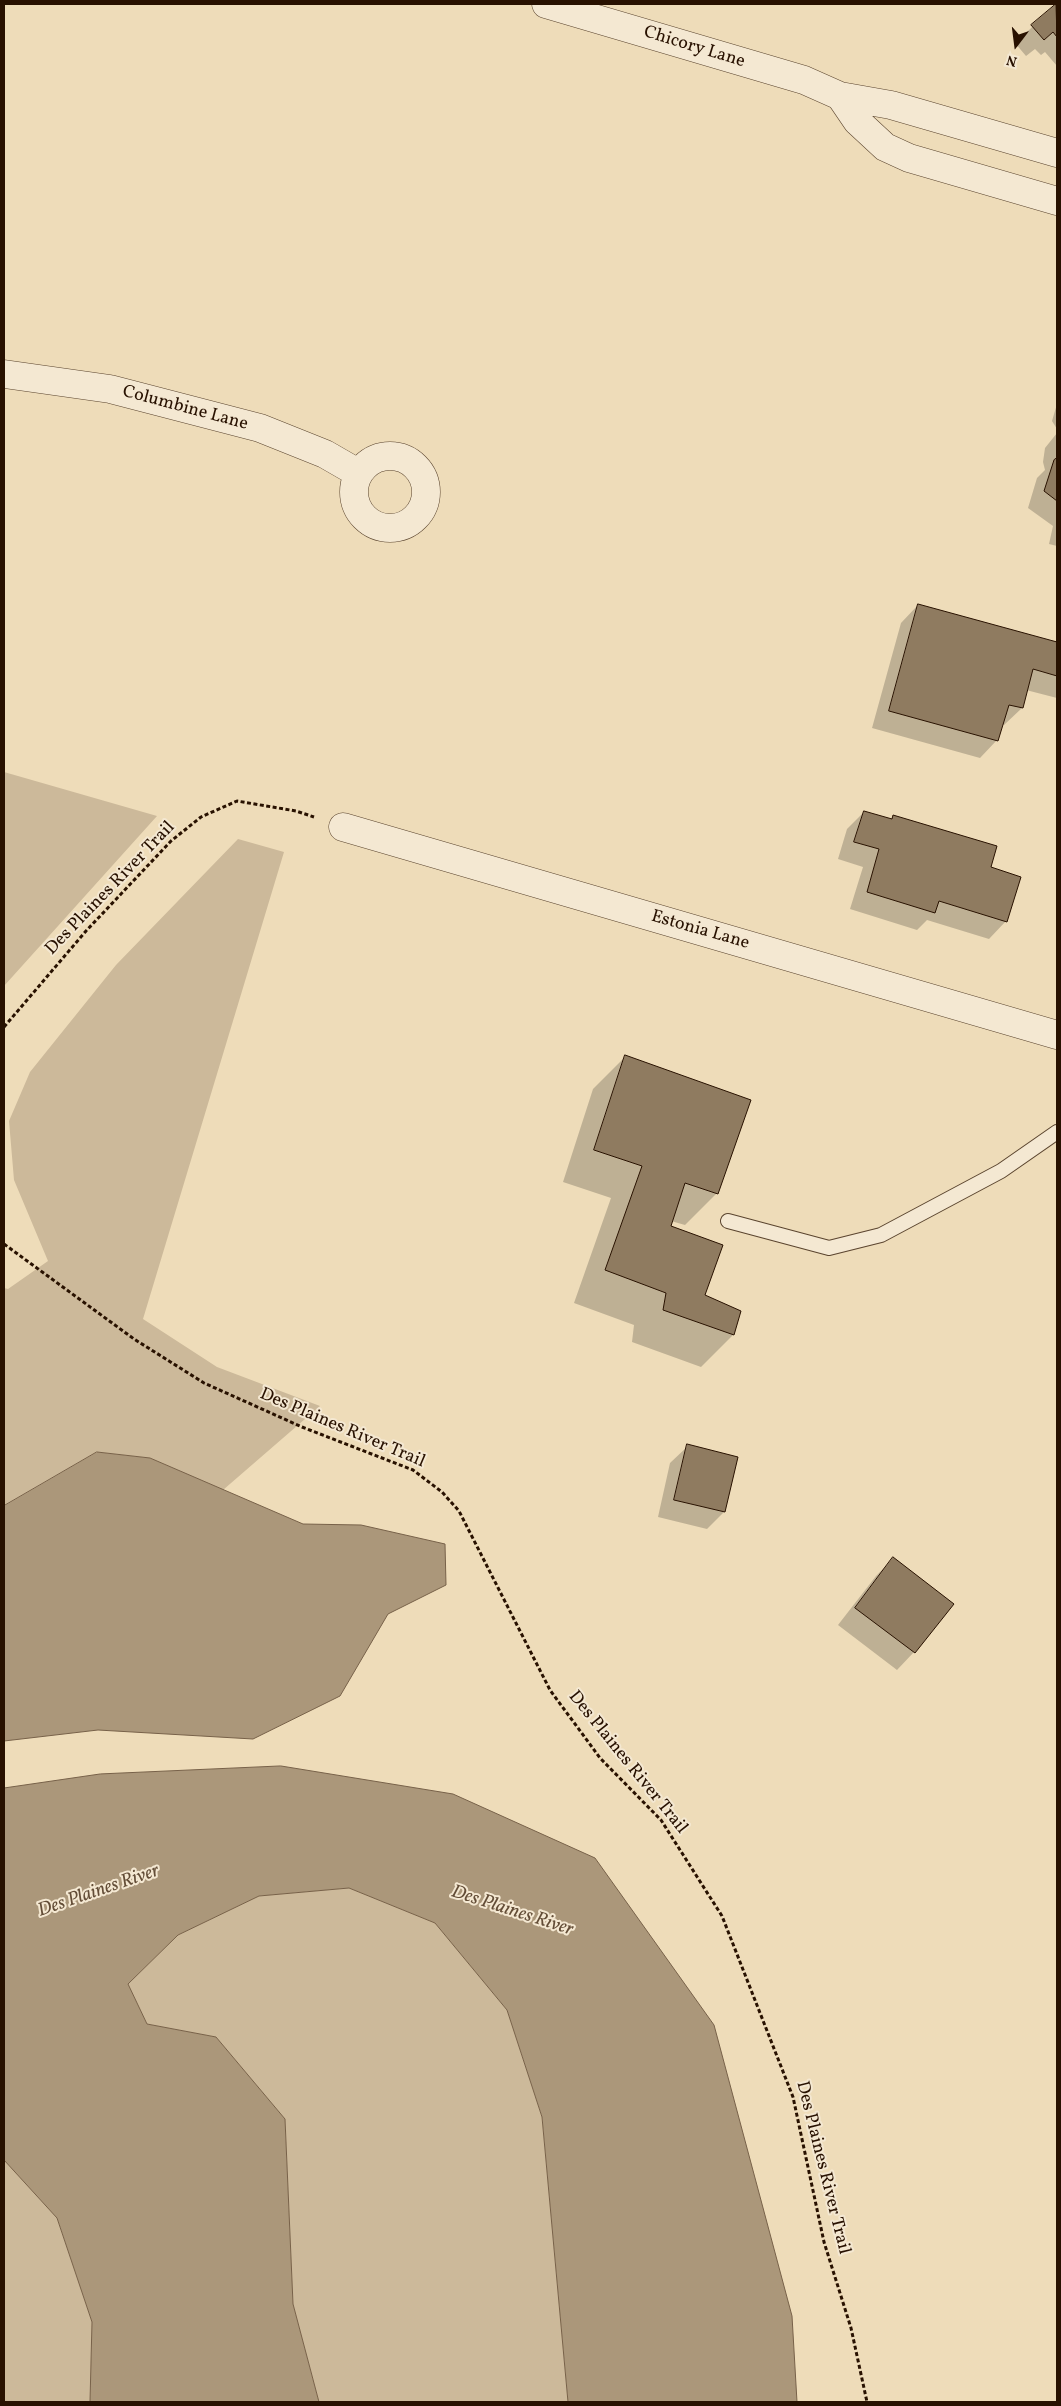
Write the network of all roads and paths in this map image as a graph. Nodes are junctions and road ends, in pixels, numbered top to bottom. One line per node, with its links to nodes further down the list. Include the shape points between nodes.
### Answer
1 (546, 4): 2 (street, Chicory Lane, via 804,80)
2 (840, 96): 3 (street, Chicory Lane, via 892,105); 4 (street, via 857,121 884,147 909,158)
3 (1057, 153)
4 (1057, 201)
5 (4, 374): 6 (street, Columbine Lane, via 110,389 260,428 325,454)
6 (358, 474)
7 (343, 827): 8 (path, Des Plaines River Trail, via 296,812 237,801 201,818 171,841); 9 (street, Estonia Lane)
8 (4, 1027)
9 (1057, 1035)
10 (1057, 1132): 11 (lane, via 1001,1171 881,1235 829,1248)
11 (728, 1221)
12 (4, 1244): 13 (path, Des Plaines River Trail, via 134,1339 204,1383 302,1427 413,1470 442,1492 459,1511 550,1690 600,1758 661,1820 722,1916 793,2098 824,2242 850,2328)
13 (867, 2402)

